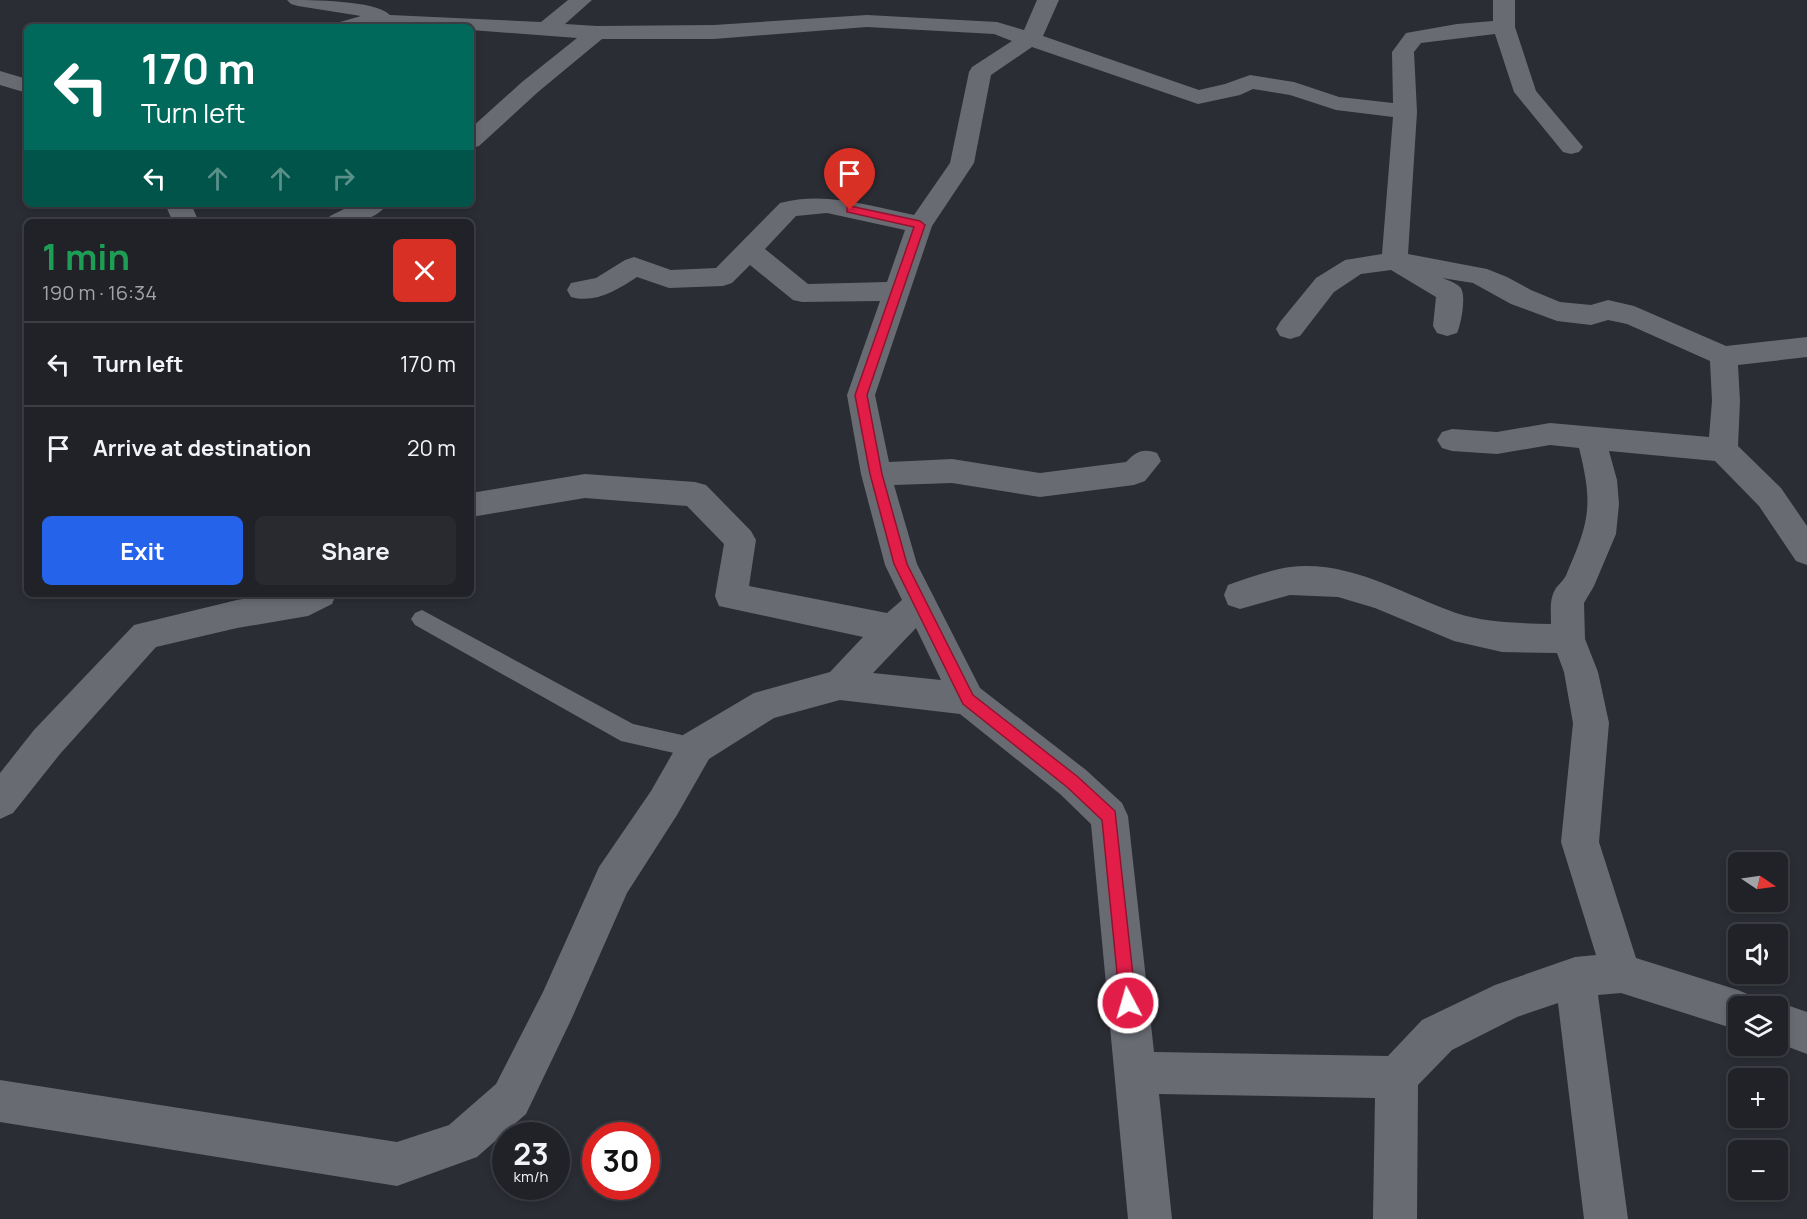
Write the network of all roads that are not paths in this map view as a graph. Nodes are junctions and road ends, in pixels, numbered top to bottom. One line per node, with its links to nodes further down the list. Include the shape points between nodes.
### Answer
1 (581, 0): 8 (street)
2 (1048, 0): 10 (street)
3 (1504, 0): 7 (street)
4 (297, 7): 5 (street, via 365,10)
5 (401, 23): 6 (street); 8 (street, via 483,16)
6 (357, 24)
7 (1504, 27): 13 (street, via 1414,38 1403,52); 15 (street, via 1525,92)
8 (546, 29): 9 (street)
9 (597, 33): 10 (street, via 714,32 867,21 997,28); 14 (street)
10 (1031, 38): 13 (street, via 1198,97 1251,82 1294,89 1336,103); 18 (street, via 980,72 962,163)
11 (0, 78): 12 (street)
12 (24, 85)
13 (1405, 112): 20 (street)
14 (474, 138)
15 (1571, 147)
16 (368, 207): 17 (street)
17 (345, 219)
18 (920, 225): 19 (street, via 827,205 789,209); 22 (street)
19 (750, 251): 21 (street, via 723,277 669,279 633,266 603,286); 22 (street, via 802,293)
20 (1395, 261): 23 (street, via 1450,292); 24 (street, via 1354,266 1325,285); 26 (street, via 1478,275 1557,311 1591,315 1608,310 1634,316)
21 (580, 290)
22 (897, 291): 31 (street, via 861,395)
23 (1447, 326)
24 (1290, 329)
25 (1807, 347): 26 (street)
26 (1724, 356): 29 (street)
27 (1591, 438): 28 (street, via 1550,434 1497,443); 29 (street); 39 (street, via 1604,504 1600,534 1578,585 1567,599)
28 (1452, 440)
29 (1723, 450): 33 (street, via 1770,497)
30 (1146, 461): 31 (street, via 1134,473 1040,485 952,471)
31 (876, 474): 36 (street, via 901,564)
32 (474, 504): 38 (street, via 585,486 695,494 740,540 731,596)
33 (1807, 552)
34 (1240, 595): 39 (street, via 1290,581 1338,583 1382,596 1454,627 1502,637)
35 (316, 597): 43 (street, via 308,602 146,635 47,742)
36 (920, 605): 38 (street); 41 (street)
37 (422, 619): 42 (lane, via 629,734)
38 (892, 628): 40 (street)
39 (1568, 639): 44 (street, via 1581,672 1591,723 1580,842)
40 (840, 685): 41 (street); 42 (street, via 766,704)
41 (968, 699): 49 (street, via 1073,782 1109,816)
42 (696, 747): 51 (street, via 613,880 511,1099 462,1142 397,1164)
43 (0, 801)
44 (1621, 973): 45 (street); 46 (street)
45 (1575, 977): 50 (street, via 1509,999 1437,1035); 54 (street)
46 (1728, 1007)
47 (1788, 1026): 48 (street)
48 (1807, 1033)
49 (1135, 1073): 50 (street); 53 (street)
50 (1397, 1077): 52 (street)
51 (0, 1101)
52 (1395, 1217)
53 (1150, 1219)
54 (1606, 1219)

